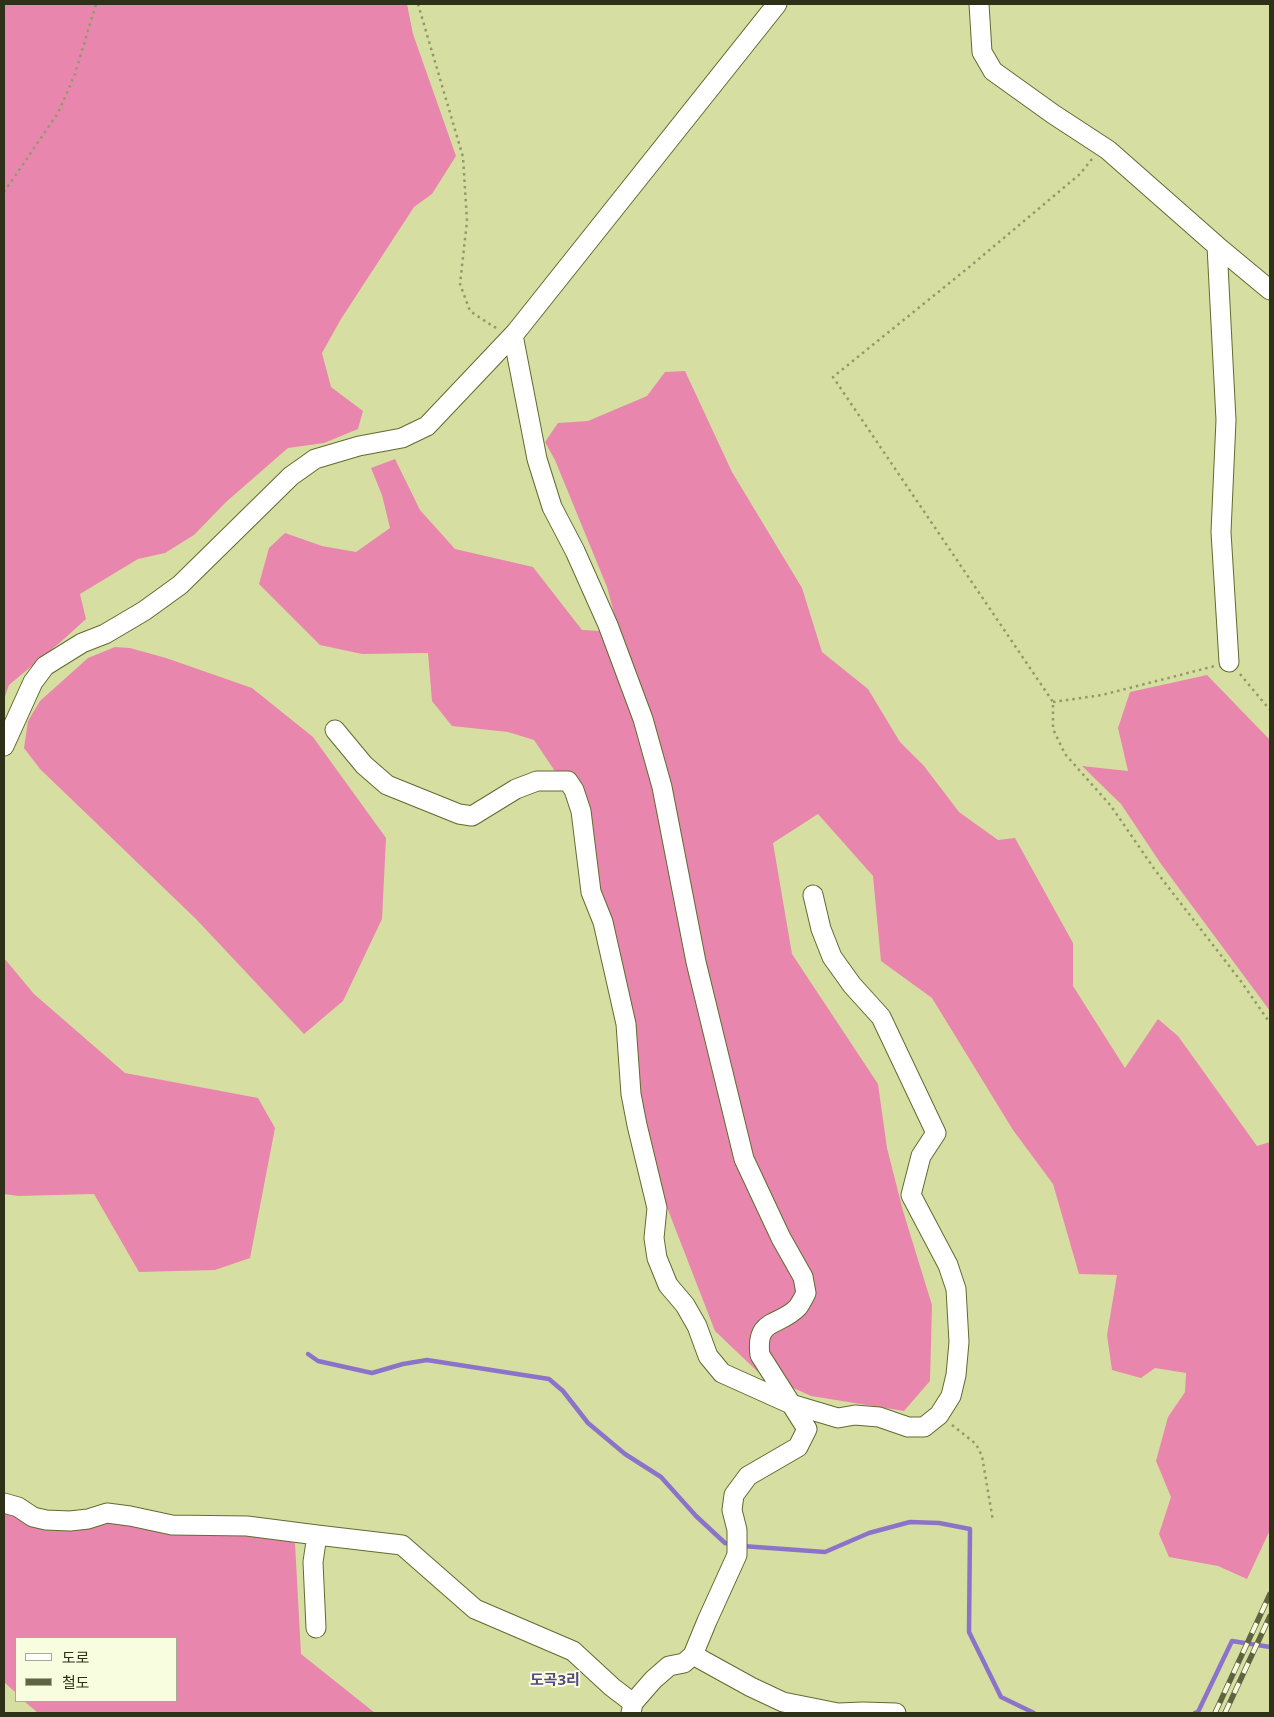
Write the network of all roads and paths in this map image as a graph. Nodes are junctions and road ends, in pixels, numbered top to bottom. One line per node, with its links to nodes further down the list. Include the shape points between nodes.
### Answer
1 (96, 4): 6 (path, via 75,74 58,113)
2 (418, 4): 9 (path, via 463,157 467,221 460,284 470,311 494,327)
3 (777, 4): 9 (street)
4 (979, 4): 5 (street, via 982,52 993,71)
5 (1103, 147): 7 (street); 11 (path, via 1080,174 832,376)
6 (4, 192)
7 (1217, 246): 8 (street); 10 (street, via 1226,420 1221,532)
8 (1270, 290)
9 (514, 334): 14 (street, via 427,426 402,438 315,459 292,476 180,585 144,611 45,666 33,682); 17 (street, via 538,459 552,507 608,625 643,719 662,787 696,962 744,1160 803,1277 806,1293 798,1307 766,1326 758,1341 760,1355)
10 (1229, 662): 11 (path, via 1102,695); 12 (path)
11 (1053, 702): 16 (path, via 1053,729 1065,754 1111,806 1154,870)
12 (1270, 710)
13 (335, 730): 17 (street, via 387,785 459,814 472,816 516,789 537,781 568,781 581,811 591,892 603,922 626,1024 636,1125 658,1208 654,1238 657,1258 668,1285 693,1319 708,1356 722,1373)
14 (4, 746)
15 (813, 895): 18 (street, via 832,957 881,1017 936,1133 921,1156 911,1195 948,1265 956,1289 960,1342 956,1375 951,1396)
16 (1270, 1023)
17 (792, 1404): 18 (street, via 838,1418 855,1414 879,1417 908,1427 924,1426); 23 (street, via 807,1429 798,1447 748,1476 734,1495 732,1510 738,1555)
18 (939, 1415): 20 (path, via 976,1444 982,1456)
19 (4, 1503): 21 (street, via 46,1520 88,1519 107,1513 172,1525 247,1526)
20 (993, 1521)
21 (317, 1535): 22 (street, via 313,1562); 24 (street, via 402,1545 475,1609 574,1651)
22 (316, 1628)
23 (693, 1655): 24 (street, via 684,1663 669,1666 653,1680); 25 (street, via 783,1702)
24 (632, 1708)
25 (839, 1713): 26 (street)
26 (896, 1713)

